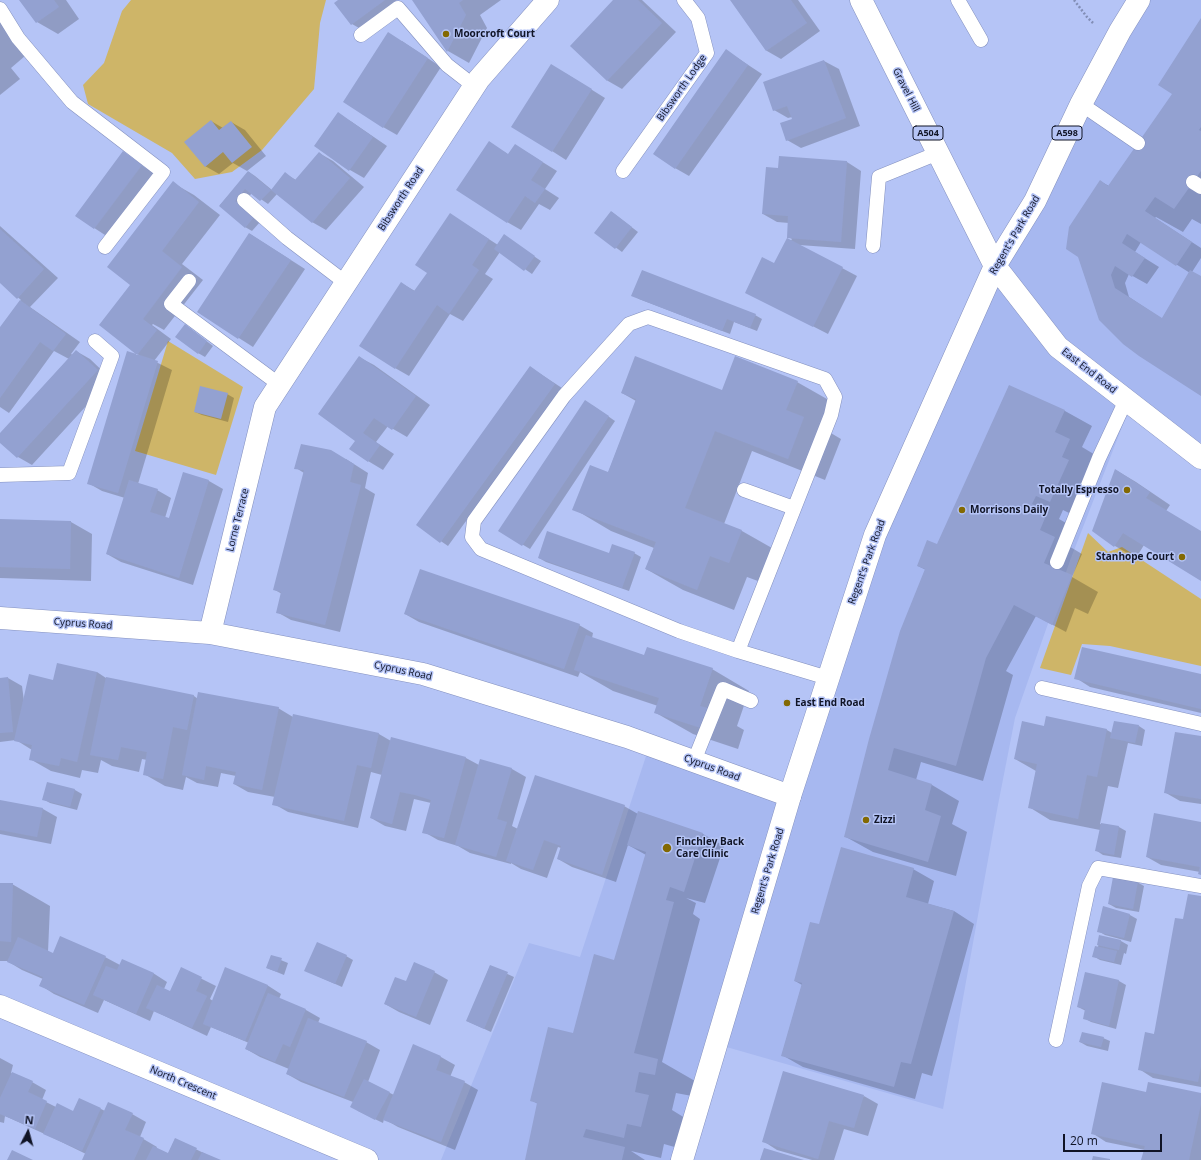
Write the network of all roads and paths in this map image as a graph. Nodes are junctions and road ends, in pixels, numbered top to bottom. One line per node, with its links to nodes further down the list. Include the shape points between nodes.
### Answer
1 (548, 0): 9 (street, Bibsworth Road)
2 (684, 0): 13 (lane, Bibsworth Lodge, via 698,18 707,53)
3 (861, 0): 12 (street, Gravel Hill / A504)
4 (958, 0): 8 (lane)
5 (1139, 0): 10 (street, Regent's Park Road / A598)
6 (0, 9): 16 (lane, via 18,38 72,102 163,172)
7 (361, 35): 9 (lane, via 398,8 447,65)
8 (981, 40)
9 (474, 86): 19 (street, Bibsworth Road)
10 (1081, 104): 11 (lane); 17 (street, Regent's Park Road / A598, via 1035,201)
11 (1138, 143)
12 (938, 153): 15 (lane, via 879,177); 17 (street, Gravel Hill / A504)
13 (622, 171)
14 (244, 200): 19 (lane, via 287,238)
15 (873, 246)
16 (105, 247)
17 (995, 266): 22 (street, East End Road / A504, via 1058,347); 32 (street, Regent's Park Road / A598, via 875,535)
18 (189, 281): 21 (lane, via 171,304)
19 (346, 283): 21 (street, Bibsworth Road)
20 (95, 342): 25 (lane, via 112,356 69,473)
21 (280, 385): 23 (street, Bibsworth Road)
22 (1126, 400): 24 (street, East End Road / A504); 28 (lane, via 1099,458)
23 (266, 407): 30 (street, Lorne Terrace)
24 (1201, 458)
25 (0, 475)
26 (744, 490): 27 (lane)
27 (794, 508): 31 (lane); 31 (lane, via 832,415 835,397 825,378 648,317 629,324 564,396 474,521 472,537 481,549 679,631)
28 (1057, 562)
29 (0, 618): 30 (street, Cyprus Road)
30 (210, 633): 36 (street, Cyprus Road, via 423,674 626,737)
31 (738, 651): 32 (lane)
32 (828, 678): 37 (street, Regent's Park Road / A598)
33 (1042, 688): 35 (lane)
34 (751, 701): 36 (lane, via 723,689)
35 (1201, 724)
36 (694, 761): 37 (street, Cyprus Road)
37 (790, 796): 42 (street, Regent's Park Road / A598)
38 (1201, 886): 40 (lane, via 1098,868 1089,886)
39 (0, 1006): 41 (street, North Crescent)
40 (1056, 1040)
41 (367, 1160)
42 (682, 1160)

